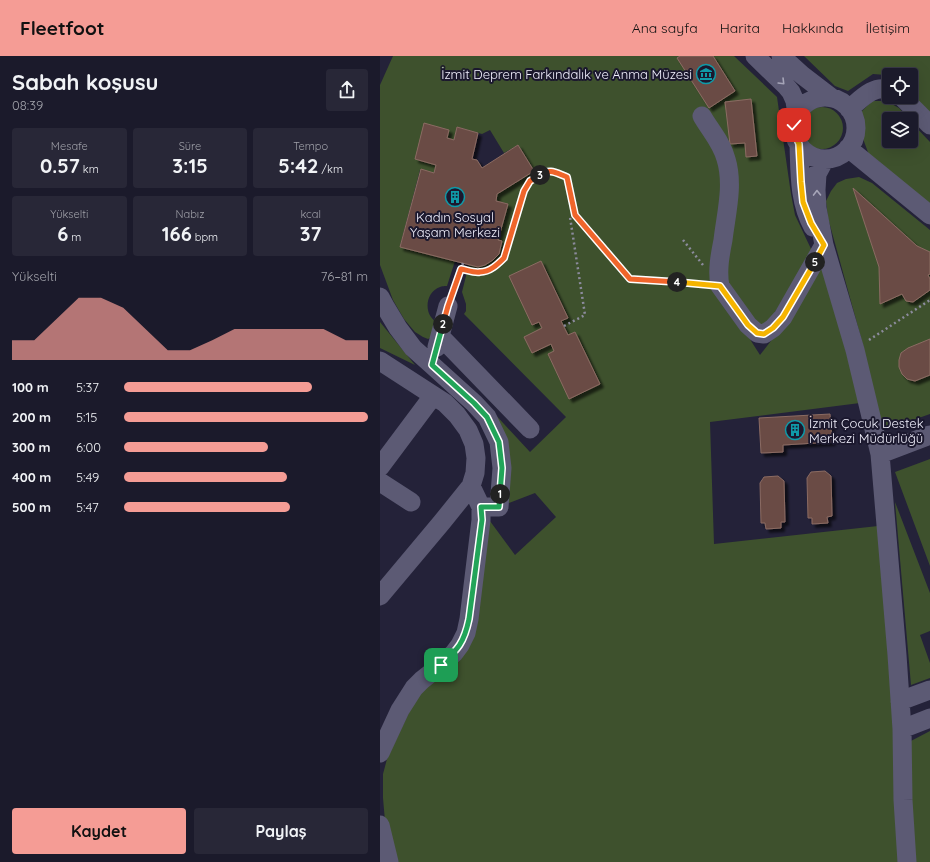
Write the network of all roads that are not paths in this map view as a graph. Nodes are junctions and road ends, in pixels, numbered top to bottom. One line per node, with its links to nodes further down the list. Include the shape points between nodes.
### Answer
1 (755, 56): 7 (street, one-way to 7, via 791,92)
2 (781, 56): 4 (street)
3 (882, 89): 6 (street, via 866,95)
4 (832, 98): 6 (street, via 842,102); 7 (street, via 812,100 803,106)
5 (909, 104): 9 (street)
6 (849, 109): 11 (street, via 856,127 855,137)
7 (797, 115): 10 (street, via 794,125)
8 (702, 116): 14 (street, via 719,143 730,176 719,266 720,286 748,325 757,333 764,334 783,317)
9 (930, 125)
10 (799, 144): 12 (street, via 806,152); 14 (street, via 803,202 811,223)
11 (848, 148): 12 (street, via 835,158); 13 (street)
12 (825, 159): 14 (street, one-way to 12, via 816,190 817,174)
13 (930, 215)
14 (824, 245): 23 (street, via 855,350)
15 (380, 296): 19 (street, via 413,348)
16 (448, 306): 17 (street)
17 (440, 336): 19 (street); 21 (street)
18 (380, 361): 20 (street)
19 (432, 365): 28 (street, via 487,417 499,442 502,468 499,507)
20 (433, 396): 24 (street); 26 (street, via 457,415 474,444 475,473)
21 (530, 430)
22 (930, 434): 23 (street)
23 (880, 454): 31 (street)
24 (380, 467)
25 (380, 482): 27 (street)
26 (471, 486): 28 (street); 29 (street)
27 (411, 502)
28 (481, 507): 34 (street, via 482,520 466,633 454,653 414,688)
29 (380, 596)
30 (930, 690): 31 (street)
31 (900, 701): 33 (street)
32 (930, 718): 33 (street)
33 (902, 729): 37 (street)
34 (380, 751)
35 (380, 825): 36 (street)
36 (389, 862)
37 (907, 862)

